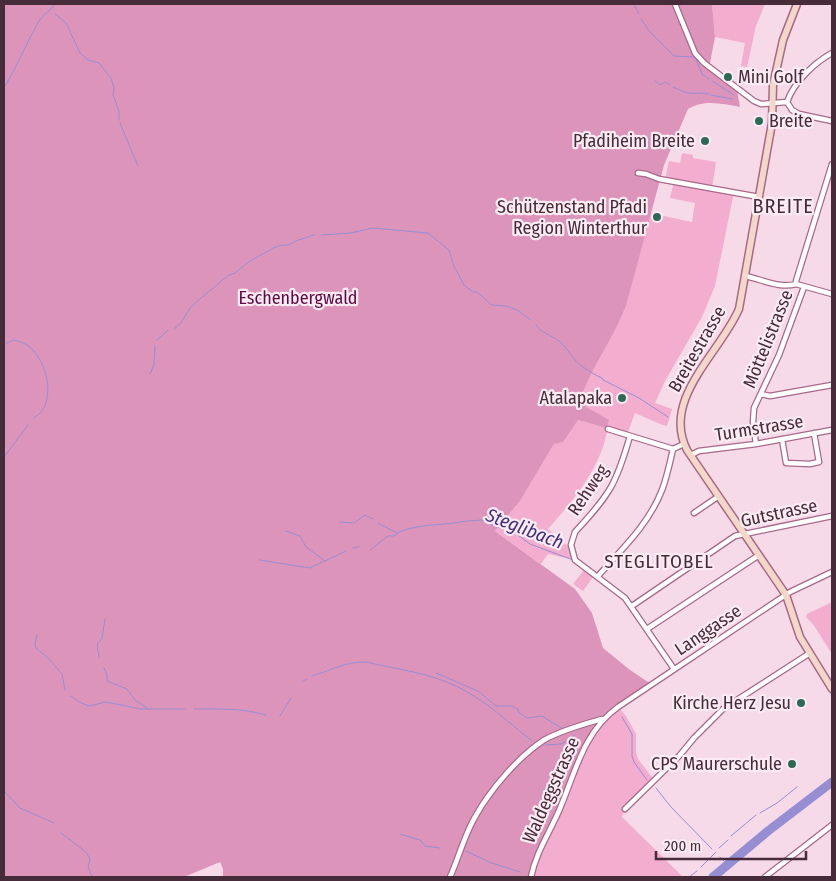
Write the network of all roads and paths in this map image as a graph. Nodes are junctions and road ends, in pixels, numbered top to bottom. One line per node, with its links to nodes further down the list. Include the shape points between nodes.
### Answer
1 (675, 4): 5 (street, via 695,53 708,68 754,101)
2 (797, 4): 5 (main road, Breitestrasse, via 779,55)
3 (832, 52): 4 (street, via 795,86)
4 (786, 102): 5 (street); 6 (street, via 799,114)
5 (772, 104): 9 (main road, Breitestrasse)
6 (832, 121)
7 (832, 164): 11 (street, Möttelistrasse)
8 (638, 173): 9 (street)
9 (759, 197): 10 (main road, Breitestrasse)
10 (745, 276): 11 (street, via 775,284); 21 (main road, Breitestrasse, via 734,319 684,399 680,413 680,434)
11 (796, 284): 12 (street, Möttelistrasse)
12 (804, 287): 13 (street); 15 (street, Möttelistrasse)
13 (832, 294)
14 (832, 385): 15 (street, via 770,396)
15 (761, 394): 22 (street, Möttelistrasse, via 753,414)
16 (608, 429): 19 (street)
17 (832, 430): 18 (street, Turmstrasse)
18 (814, 433): 20 (street, Turmstrasse); 20 (street, via 820,462 810,464 786,463)
19 (630, 436): 23 (street); 31 (street, Rehweg, via 611,486 572,538 575,560)
20 (782, 439): 22 (street, Turmstrasse)
21 (684, 444): 23 (street); 24 (main road, Breitestrasse)
22 (756, 444): 24 (street, Turmstrasse, via 699,451)
23 (672, 448): 31 (street, via 665,482 653,509)
24 (691, 456): 25 (main road, Breitestrasse)
25 (719, 496): 26 (street); 28 (main road, Breitestrasse)
26 (694, 513)
27 (832, 516): 28 (street, Gutstrasse)
28 (744, 533): 29 (main road, Breitestrasse); 33 (street, Gutstrasse)
29 (759, 554): 32 (main road, Breitestrasse); 34 (street)
30 (832, 572): 32 (street, Langgasse)
31 (598, 576): 33 (street, Rehweg)
32 (786, 594): 35 (main road, Breitestrasse, via 797,631); 36 (street, Langgasse)
33 (632, 606): 34 (street, Rehweg)
34 (647, 629): 36 (street, Rehweg)
35 (810, 654): 37 (main road, Breitestrasse); 39 (street, via 723,709)
36 (674, 669): 38 (street, Langgasse)
37 (832, 689)
38 (603, 719): 41 (street, via 547,739 506,774 474,818); 42 (street, Waldeggstrasse, via 581,753 559,811 536,856)
39 (625, 809)
40 (832, 825): 43 (street)
41 (450, 877)
42 (531, 877)
43 (765, 877)

